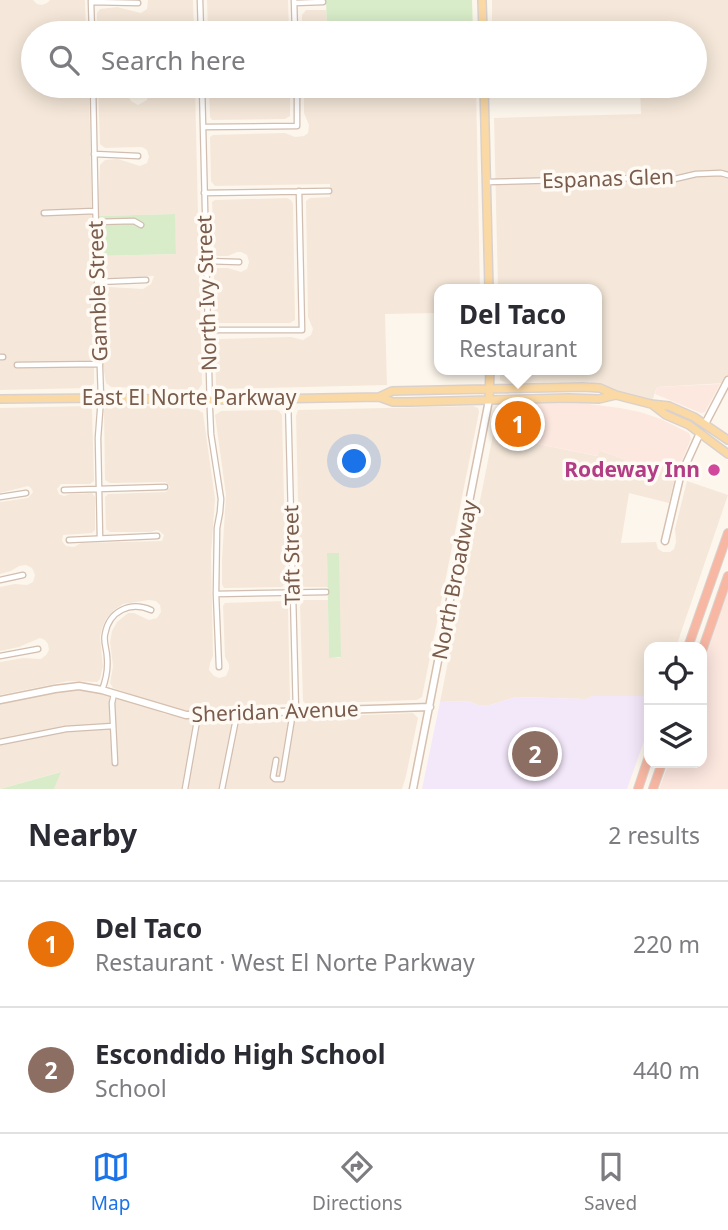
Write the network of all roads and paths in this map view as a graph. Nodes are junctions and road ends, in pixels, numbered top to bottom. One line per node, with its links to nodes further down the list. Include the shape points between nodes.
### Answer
1 (200, 0): 8 (street)
2 (482, 0): 10 (main road)
3 (91, 1): 6 (street); 7 (street)
4 (295, 1): 5 (street); 9 (street)
5 (324, 2)
6 (138, 3)
7 (92, 21)
8 (201, 21)
9 (295, 21)
10 (483, 21)
11 (93, 98): 16 (street, Gamble Street)
12 (202, 98): 15 (street, North Ivy Street)
13 (297, 98): 15 (street, via 298,126)
14 (484, 98): 19 (main road)
15 (203, 127): 22 (street, North Ivy Street)
16 (94, 154): 17 (street); 23 (street, Gamble Street)
17 (138, 156)
18 (728, 175): 19 (street, Espanas Glen, via 696,174 666,181)
19 (486, 182): 31 (main road)
20 (299, 191): 21 (street); 22 (street); 32 (street, via 302,330)
21 (329, 191)
22 (204, 193): 27 (street, North Ivy Street)
23 (95, 211): 24 (street); 25 (street, Gamble Street)
24 (44, 213)
25 (95, 222): 26 (street, via 134,221); 30 (street, Gamble Street)
26 (141, 225)
27 (205, 261): 28 (street); 32 (street, North Ivy Street)
28 (239, 262)
29 (146, 280): 30 (street)
30 (97, 282): 33 (street, Gamble Street)
31 (489, 284)
32 (208, 330): 43 (street, North Ivy Street)
33 (100, 364): 34 (street); 40 (street, Gamble Street)
34 (17, 365)
35 (491, 375): 37 (main road, North Broadway)
36 (728, 380): 46 (street)
37 (490, 389): 38 (main road, East El Norte Parkway, via 583,387 600,388); 39 (main road, East El Norte Parkway, via 392,391); 44 (main road, North Broadway)
38 (616, 396): 44 (main road, East El Norte Parkway); 45 (main road)
39 (379, 397): 41 (main road, East El Norte Parkway); 44 (main road, East El Norte Parkway, via 393,402)
40 (101, 398): 42 (main road, East El Norte Parkway); 43 (main road, East El Norte Parkway); 51 (street, Gamble Street)
41 (288, 398): 43 (main road, East El Norte Parkway); 64 (street, Taft Street)
42 (0, 399)
43 (210, 400): 65 (street, North Ivy Street, via 221,499)
44 (489, 400): 75 (street, North Broadway)
45 (651, 404): 46 (main road, via 669,406); 47 (main road)
46 (705, 424): 48 (main road)
47 (700, 433): 49 (main road); 59 (street, via 680,477)
48 (728, 440)
49 (728, 454)
50 (165, 487): 51 (street)
51 (98, 489): 52 (street); 57 (street, Gamble Street)
52 (64, 490)
53 (26, 493): 54 (street)
54 (0, 498)
55 (728, 533): 67 (highway)
56 (157, 536): 57 (street)
57 (100, 538): 58 (street)
58 (69, 540)
59 (665, 541)
60 (23, 575): 62 (street)
61 (728, 576): 68 (highway)
62 (0, 580)
63 (326, 592): 64 (street)
64 (293, 593): 65 (street); 76 (street, Taft Street)
65 (216, 594): 71 (street, North Ivy Street)
66 (151, 610): 72 (street, via 123,608 107,624)
67 (690, 642)
68 (705, 642)
69 (38, 649): 70 (street)
70 (0, 656)
71 (219, 667)
72 (102, 690): 73 (street, Sheridan Avenue); 74 (street, Sheridan Avenue, via 72,686)
73 (114, 694): 78 (street, Sheridan Avenue, via 182,715); 79 (street)
74 (0, 700)
75 (430, 707): 76 (street, Sheridan Avenue); 87 (street, North Broadway)
76 (294, 712): 77 (street, Sheridan Avenue); 81 (street, Taft Street, via 282,779 274,777)
77 (237, 714): 78 (street, Sheridan Avenue); 86 (street)
78 (198, 715): 85 (street)
79 (113, 726): 80 (street, via 66,729); 82 (street)
80 (0, 743)
81 (276, 760)
82 (115, 763)
83 (645, 768): 88 (highway)
84 (660, 768): 89 (highway)
85 (185, 789)
86 (222, 789)
87 (413, 789)
88 (638, 789)
89 (653, 789)

